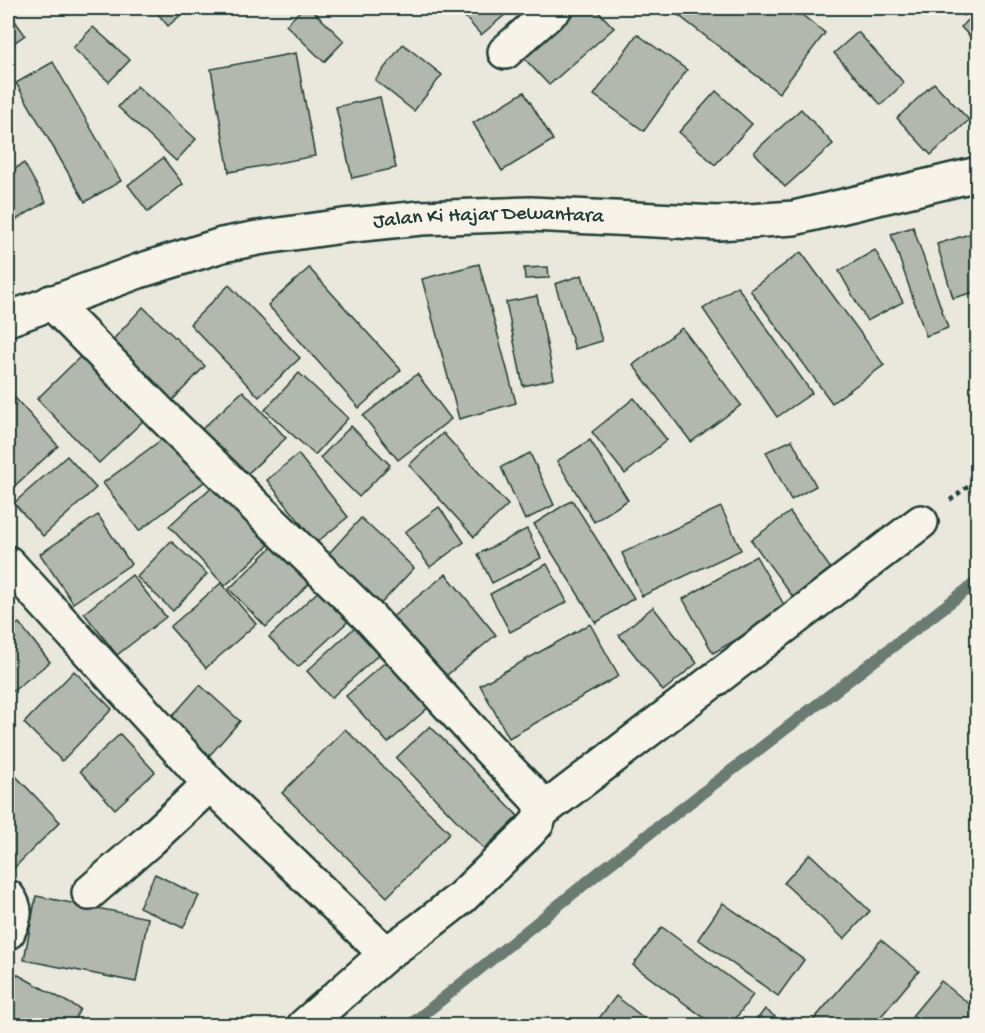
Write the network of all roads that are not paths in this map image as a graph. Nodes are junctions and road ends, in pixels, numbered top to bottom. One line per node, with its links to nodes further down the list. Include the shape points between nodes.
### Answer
1 (555, 8): 2 (street)
2 (505, 52)
3 (978, 174): 4 (street, Jalan Ki Hajar Dewantara, via 794,218 718,223 530,214 343,226 222,245)
4 (51, 302): 5 (street, Jalan Ki Hajar Dewantara); 9 (street, via 371,619 538,800)
5 (8, 319)
6 (921, 522): 9 (street)
7 (8, 562): 8 (street)
8 (210, 784): 10 (street); 13 (street)
9 (542, 812): 13 (street, via 528,833 461,898)
10 (89, 893)
11 (8, 897): 12 (street, via 14,907)
12 (8, 932)
13 (386, 954): 14 (street)
14 (304, 1026)

